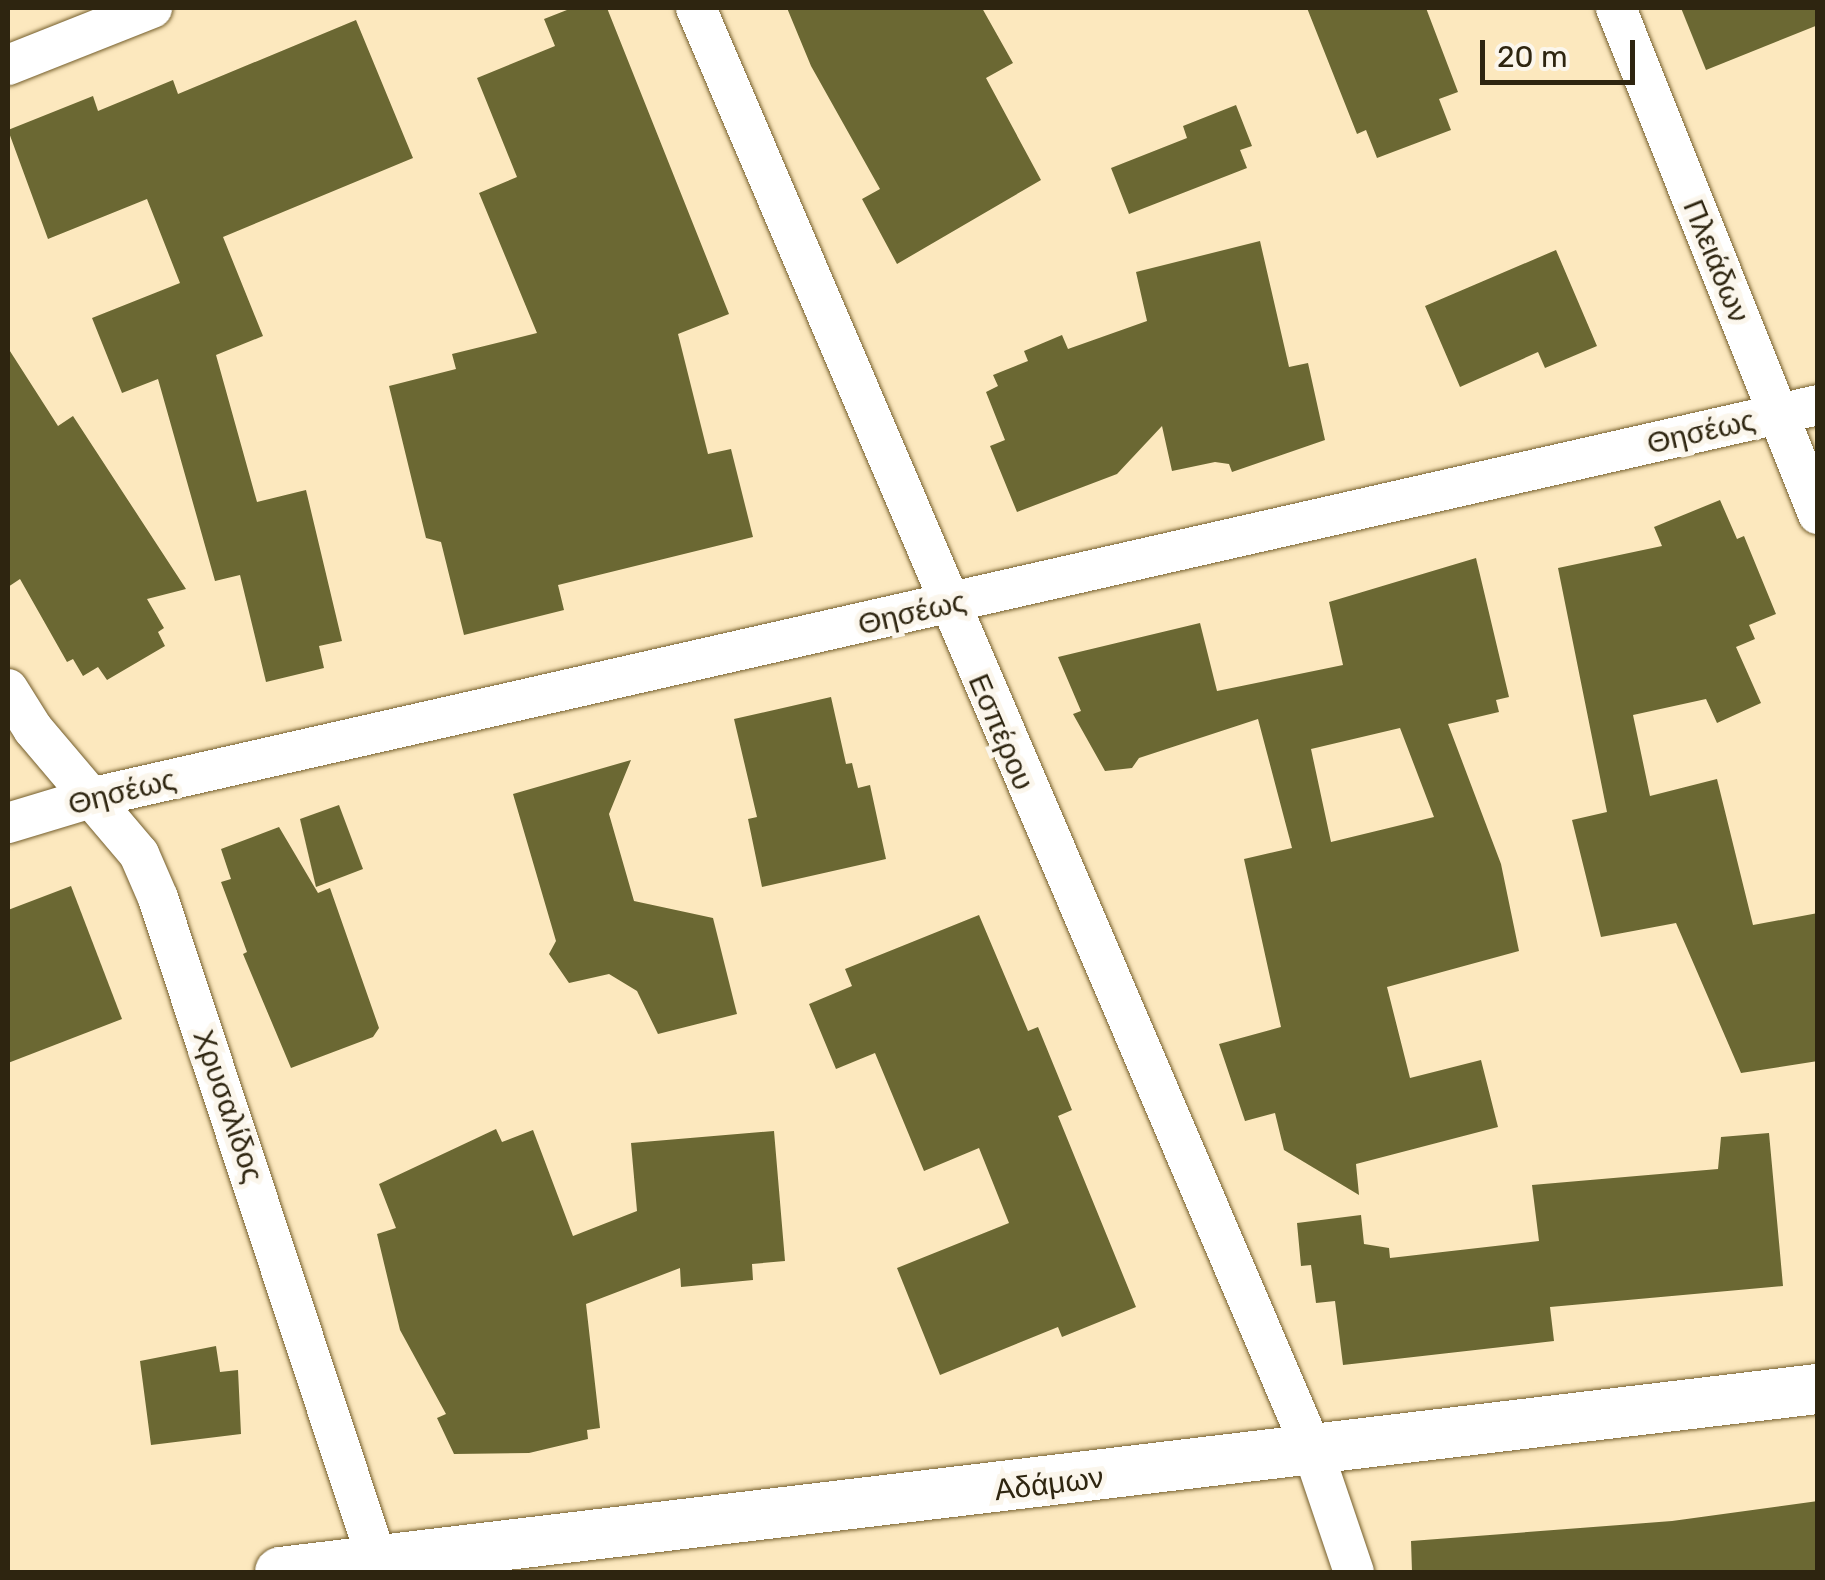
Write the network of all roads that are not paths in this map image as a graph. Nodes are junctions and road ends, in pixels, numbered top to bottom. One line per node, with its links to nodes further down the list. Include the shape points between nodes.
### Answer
1 (152, 8): 4 (street)
2 (696, 8): 8 (street, Εσπέρου)
3 (1616, 8): 6 (street, Πλειάδων)
4 (8, 65)
5 (1818, 405): 6 (street, Θησέως)
6 (1777, 414): 7 (street, Πλειάδων); 8 (street, Θησέως)
7 (1818, 514)
8 (946, 606): 10 (street, Θησέως); 13 (street, Εσπέρου)
9 (8, 689): 10 (street, Χρυσαλίδος, via 33,729)
10 (94, 798): 11 (street, Θησέως); 14 (street, Χρυσαλίδος, via 139,854 158,898)
11 (8, 824)
12 (1818, 1388): 13 (street, Αδάμων)
13 (1314, 1454): 14 (street, Αδάμων); 16 (street, Εσπέρου)
14 (379, 1567): 15 (street, Αδάμων)
15 (280, 1572)
16 (1354, 1572)

